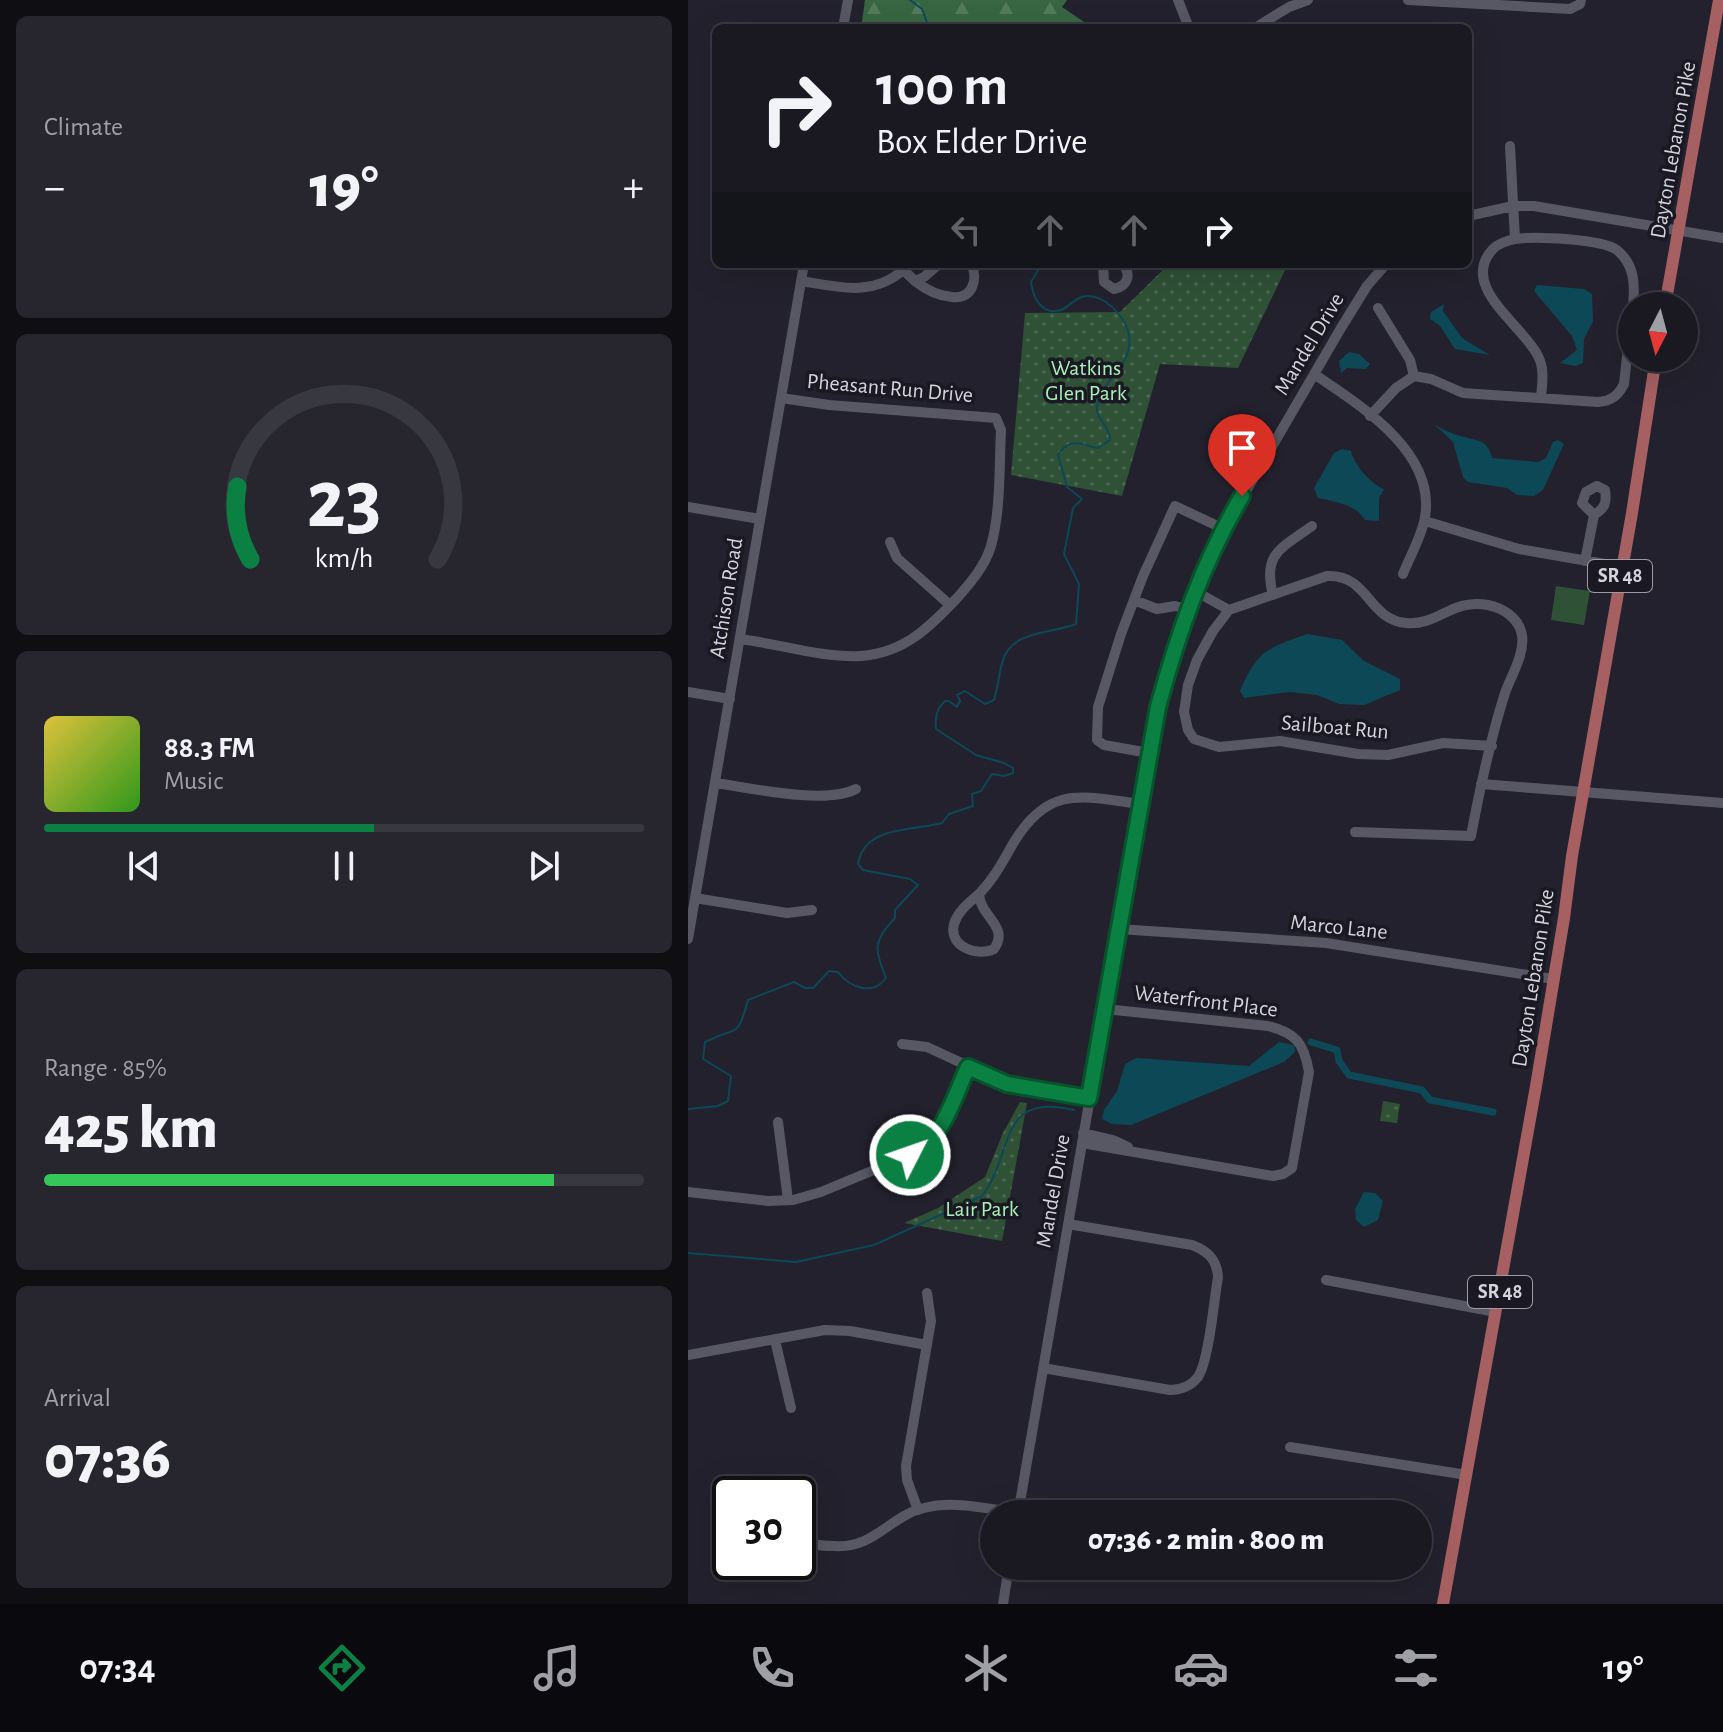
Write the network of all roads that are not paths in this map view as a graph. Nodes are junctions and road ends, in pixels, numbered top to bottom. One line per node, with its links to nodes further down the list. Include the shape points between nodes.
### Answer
1 (848, 0): 11 (street)
2 (1178, 0): 12 (street)
3 (1308, 0): 9 (street)
4 (1408, 0): 5 (street)
5 (1419, 0): 8 (street)
6 (1581, 0): 10 (street, via 1570,9)
7 (1719, 0): 17 (main road, Dayton Lebanon Pike)
8 (1487, 2): 10 (street)
9 (1287, 3): 13 (street)
10 (1559, 4)
11 (844, 24)
12 (1187, 24)
13 (1260, 24)
14 (1510, 146): 15 (street)
15 (1513, 206): 16 (street); 17 (street); 19 (street)
16 (1472, 215)
17 (1679, 231): 18 (street); 31 (main road, Dayton Lebanon Pike)
18 (1723, 238)
19 (1515, 239): 30 (street, via 1614,248 1633,275); 38 (street, via 1492,250 1482,277 1540,360)
20 (803, 268): 28 (street, Atchison Road)
21 (899, 268): 28 (street, via 878,285 860,289)
22 (901, 268): 29 (street)
23 (934, 268): 29 (street)
24 (972, 268): 29 (street, via 975,281 959,297)
25 (1103, 268): 26 (street, via 1104,282 1114,289 1128,279)
26 (1125, 268)
27 (1383, 268): 35 (street, Mandel Drive)
28 (801, 281): 37 (street, Atchison Road)
29 (915, 281)
30 (1632, 292)
31 (1668, 292)
32 (1378, 308): 36 (street)
33 (1626, 372): 38 (street, via 1616,396 1598,402)
34 (1654, 372): 50 (main road, Dayton Lebanon Pike / SR 48)
35 (1314, 374): 39 (street); 41 (street, Mandel Drive)
36 (1414, 376): 38 (street, via 1463,393); 39 (street)
37 (781, 398): 44 (street, Atchison Road); 55 (street, Pheasant Run Drive, via 996,418 1001,430 992,543 977,574)
38 (1541, 398)
39 (1370, 416): 45 (street, via 1419,467)
40 (1223, 432): 41 (street)
41 (1264, 456): 47 (street, Mandel Drive)
42 (688, 507): 44 (street)
43 (1594, 515): 49 (street)
44 (760, 519): 58 (street, Atchison Road)
45 (1425, 521): 49 (street, via 1519,549); 51 (street)
46 (1312, 526): 53 (street, via 1274,554 1268,577)
47 (1224, 529): 52 (street, Mandel Drive); 54 (street, via 1175,506)
48 (890, 542): 55 (street, via 897,558)
49 (1585, 561): 50 (street)
50 (1622, 567): 66 (main road, Dayton Lebanon Pike / SR 48)
51 (1403, 574)
52 (1195, 591): 56 (street, Mandel Drive); 57 (street)
53 (1273, 595): 57 (street); 61 (street, via 1340,575 1393,621 1422,623 1470,603 1498,607 1510,615 1523,637)
54 (1134, 600): 56 (street, via 1157,609); 62 (street, via 1098,707 1097,740)
55 (950, 605): 58 (street, via 927,630 878,654 840,655)
56 (1188, 609): 62 (street, Mandel Drive)
57 (1229, 610): 61 (street, Sailboat Run, via 1197,660 1188,685 1184,712 1194,739 1219,747 1280,741 1388,755 1443,743)
58 (740, 639): 60 (street, Atchison Road)
59 (688, 692): 60 (street)
60 (730, 699): 63 (street, Atchison Road)
61 (1492, 746): 64 (street)
62 (1149, 753): 68 (street, Mandel Drive)
63 (716, 783): 65 (street, via 789,793 837,795); 71 (street, Atchison Road)
64 (1481, 784): 66 (street); 69 (street, via 1471,836)
65 (856, 789)
66 (1583, 793): 67 (street); 75 (main road, Dayton Lebanon Pike / SR 48)
67 (1723, 803)
68 (1140, 804): 70 (street, via 1080,798 1042,807); 73 (street, Mandel Drive)
69 (1355, 832)
70 (979, 894): 70 (street, via 960,912 953,930 964,947 984,953 994,949 1000,935)
71 (695, 898): 72 (street, via 787,913); 74 (street, Atchison Road)
72 (812, 910)
73 (1119, 929): 75 (street, Marco Lane, via 1326,943); 76 (street, Mandel Drive)
74 (688, 939)
75 (1553, 979): 87 (main road, Dayton Lebanon Pike / SR 48)
76 (1105, 1009): 79 (street, Mandel Drive); 81 (street, Waterfront Place, via 1289,1031 1309,1072 1292,1168 1273,1176 1247,1173 1137,1151 1113,1140)
77 (902, 1044): 78 (street, via 927,1047)
78 (968, 1067): 79 (street, via 1007,1084); 83 (street, via 941,1126 924,1147 821,1192)
79 (1089, 1098): 81 (street, Mandel Drive)
80 (778, 1122): 83 (street)
81 (1082, 1138): 84 (street, Mandel Drive)
82 (688, 1192): 83 (street)
83 (788, 1200)
84 (1068, 1224): 91 (street, Mandel Drive); 91 (street, via 1192,1245 1209,1255 1218,1277 1203,1364 1193,1382 1170,1390)
85 (1326, 1280): 87 (street)
86 (927, 1293): 89 (street)
87 (1496, 1312): 94 (main road, Dayton Lebanon Pike / SR 48)
88 (775, 1340): 89 (street, via 837,1330); 90 (street); 92 (street)
89 (927, 1345): 97 (street, via 906,1466)
90 (688, 1355)
91 (1043, 1368): 95 (street, Mandel Drive)
92 (791, 1408)
93 (1290, 1447): 94 (street)
94 (1467, 1475): 101 (main road, Dayton Lebanon Pike / SR 48)
95 (1020, 1500)
96 (980, 1509): 97 (street, via 950,1505)
97 (918, 1510): 98 (street, via 853,1546)
98 (816, 1544)
99 (1007, 1580): 100 (street)
100 (1003, 1604)
101 (1443, 1604)

